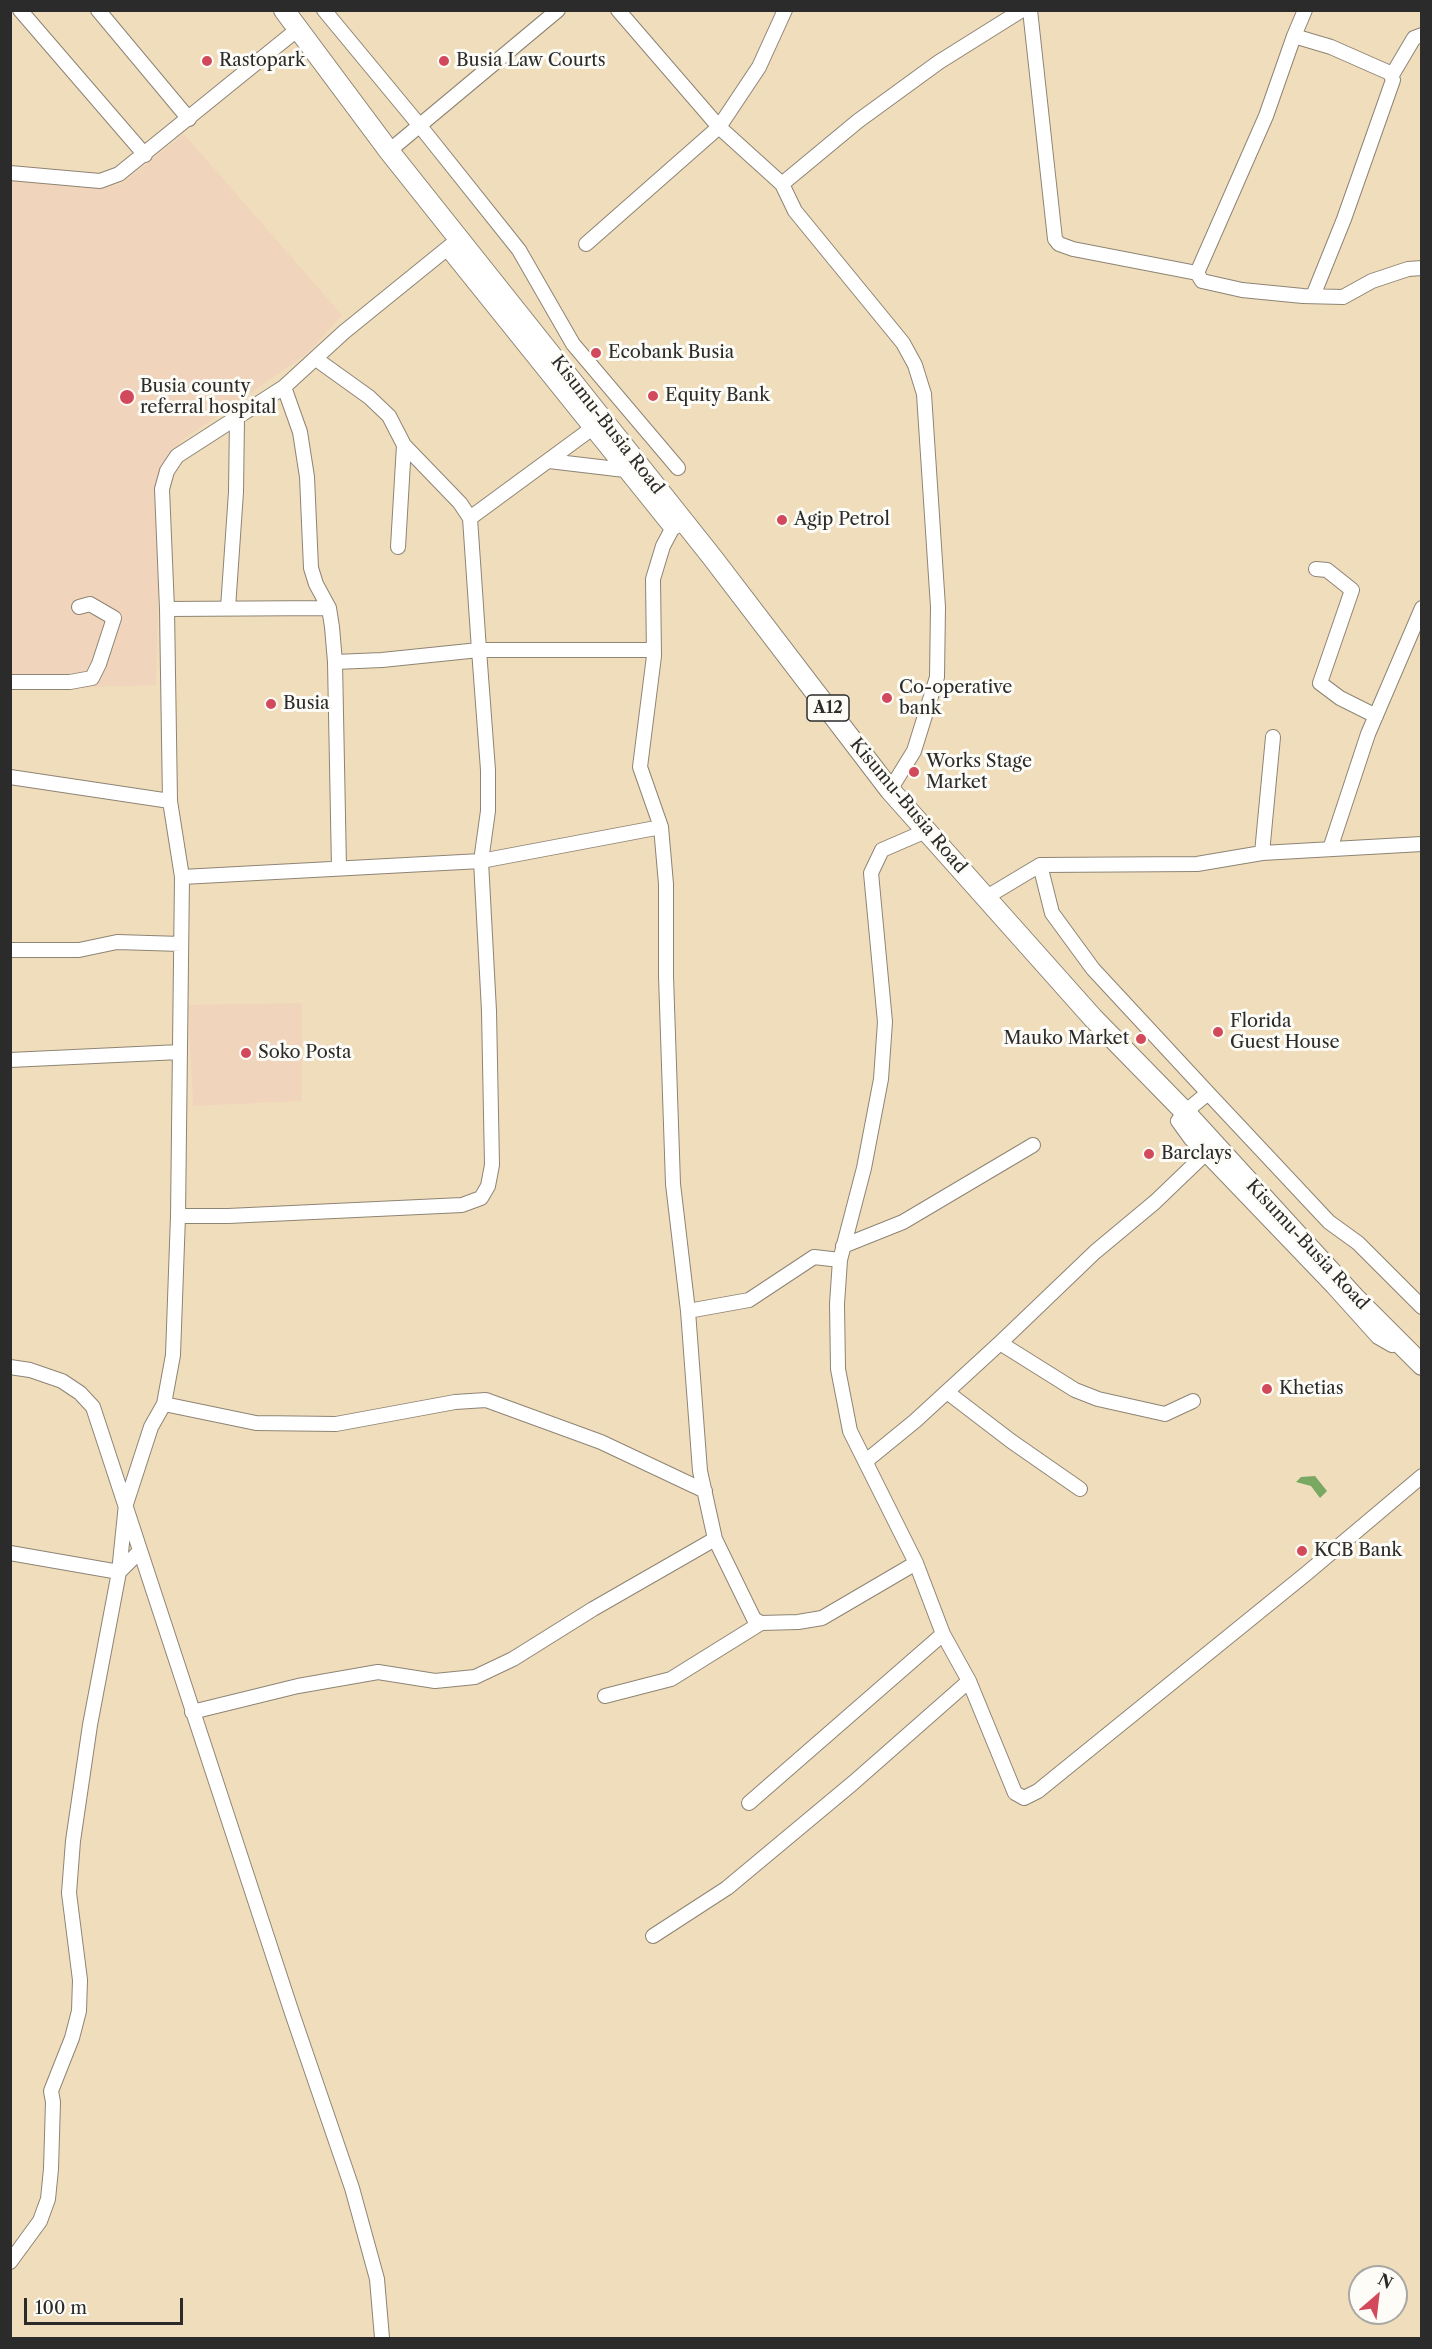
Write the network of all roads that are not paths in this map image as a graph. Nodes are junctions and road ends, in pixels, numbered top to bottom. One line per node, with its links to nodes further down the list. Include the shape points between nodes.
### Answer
1 (20, 10): 19 (street)
2 (98, 10): 15 (street)
3 (284, 10): 11 (highway, Kisumu-Busia Road / A12)
4 (324, 10): 16 (street)
5 (558, 10): 16 (street)
6 (618, 10): 17 (street)
7 (786, 10): 17 (street, via 759,67)
8 (1022, 10): 21 (street, via 939,62 858,121)
9 (1030, 10): 25 (street, via 1055,239 1072,249)
10 (1305, 10): 13 (street)
11 (298, 29): 15 (street); 18 (highway, Kisumu-Busia Road / A12)
12 (1422, 35): 14 (street, via 1414,38)
13 (1294, 36): 14 (street, via 1331,47); 25 (street, via 1266,116)
14 (1392, 75): 26 (street, via 1344,219)
15 (189, 119): 19 (street)
16 (420, 126): 18 (street); 33 (street, via 519,250 573,344)
17 (720, 127): 21 (street); 23 (street)
18 (389, 151): 22 (highway, Kisumu-Busia Road / A12)
19 (145, 155): 20 (street, via 119,174 100,181)
20 (10, 173)
21 (782, 184): 50 (street, via 795,211 903,343 924,394 938,607 937,677 914,751)
22 (453, 244): 27 (street, via 344,332); 30 (highway, Kisumu-Busia Road / A12)
23 (586, 244)
24 (1422, 268): 26 (street, via 1372,281 1342,297)
25 (1197, 273): 26 (street, via 1202,281 1242,290)
26 (1313, 296)
27 (316, 360): 28 (street); 31 (street, via 389,416)
28 (284, 387): 29 (street); 40 (street, via 300,432 311,568)
29 (237, 418): 39 (street); 42 (street, via 177,456 167,471 162,489)
30 (597, 425): 32 (street); 34 (street); 50 (highway, Kisumu-Busia Road / A12, via 748,604)
31 (404, 445): 35 (street); 36 (street)
32 (549, 461): 34 (street); 35 (street)
33 (678, 468)
34 (625, 470): 44 (street, via 677,526 663,546 653,579)
35 (470, 518): 43 (street)
36 (398, 547)
37 (1316, 569): 47 (street, via 1327,570 1352,590 1320,683)
38 (79, 607): 46 (street, via 90,604 114,618 92,678)
39 (228, 608): 40 (street); 42 (street)
40 (329, 608): 45 (street)
41 (1422, 608): 47 (street)
42 (167, 609): 51 (street)
43 (479, 650): 44 (street); 45 (street); 57 (street, via 488,770 488,811)
44 (654, 650): 52 (street, via 640,767)
45 (335, 662): 59 (street)
46 (10, 682)
47 (1376, 716): 55 (street)
48 (1274, 737): 56 (street)
49 (10, 777): 51 (street)
50 (890, 790): 53 (highway, Kisumu-Busia Road / A12)
51 (170, 801): 60 (street)
52 (661, 827): 57 (street); 74 (street, via 666,884 673,1184)
53 (926, 831): 61 (highway, Kisumu-Busia Road / A12); 71 (street, via 882,850 870,873 884,1010 882,1079)
54 (1422, 844): 55 (street)
55 (1330, 849): 56 (street)
56 (1262, 852): 58 (street, via 1197,864)
57 (481, 861): 59 (street); 70 (street, via 492,1165 481,1198 462,1205)
58 (1040, 865): 61 (street); 66 (street, via 1052,913 1093,969)
59 (339, 868): 60 (street)
60 (182, 877): 62 (street)
61 (985, 898): 67 (highway, Kisumu-Busia Road / A12, via 1093,1018)
62 (181, 944): 63 (street, via 117,942 80,950); 64 (street)
63 (10, 950)
64 (180, 1052): 65 (street); 70 (street)
65 (10, 1060)
66 (1208, 1093): 67 (street); 73 (street, via 1329,1222 1358,1243)
67 (1185, 1112): 69 (street, via 1178,1122); 75 (highway, Kisumu-Busia Road / A12)
68 (1033, 1145): 71 (street, via 903,1222)
69 (1205, 1154): 75 (street, via 1378,1337 1392,1345); 76 (street)
70 (178, 1216): 81 (street, via 173,1354)
71 (843, 1246): 72 (street)
72 (840, 1260): 74 (street, via 814,1257 749,1300); 82 (street, via 838,1369 850,1431)
73 (1422, 1307)
74 (688, 1311): 85 (street, via 700,1471)
75 (1398, 1340): 77 (highway, Kisumu-Busia Road / A12)
76 (1000, 1343): 79 (street); 80 (street, via 1074,1390 1098,1399 1165,1414)
77 (1422, 1365)
78 (10, 1367): 86 (street, via 62,1381 93,1407)
79 (946, 1392): 82 (street); 84 (street)
80 (1193, 1401)
81 (164, 1404): 85 (street, via 255,1423 336,1424 486,1400 602,1443); 86 (street, via 151,1426)
82 (866, 1461): 90 (street)
83 (1422, 1476): 94 (street, via 1079,1759 1024,1798 1015,1793)
84 (1080, 1488)
85 (705, 1491): 87 (street)
86 (126, 1504): 88 (street); 91 (street)
87 (715, 1539): 92 (street, via 754,1619); 96 (street, via 513,1659 475,1677 435,1681 378,1672 298,1686)
88 (140, 1551): 91 (street); 96 (street)
89 (10, 1553): 91 (street)
90 (915, 1563): 92 (street, via 822,1618); 93 (street)
91 (119, 1572): 99 (street, via 73,1841 69,1893 80,1980 79,2011 51,2091 48,2199 40,2221)
92 (761, 1623): 95 (street, via 671,1679)
93 (943, 1634): 94 (street); 97 (street)
94 (969, 1682): 98 (street, via 727,1888)
95 (604, 1696)
96 (192, 1712): 100 (street, via 352,2188 376,2279)
97 (749, 1803)
98 (653, 1936)
99 (10, 2262)
100 (382, 2338)

